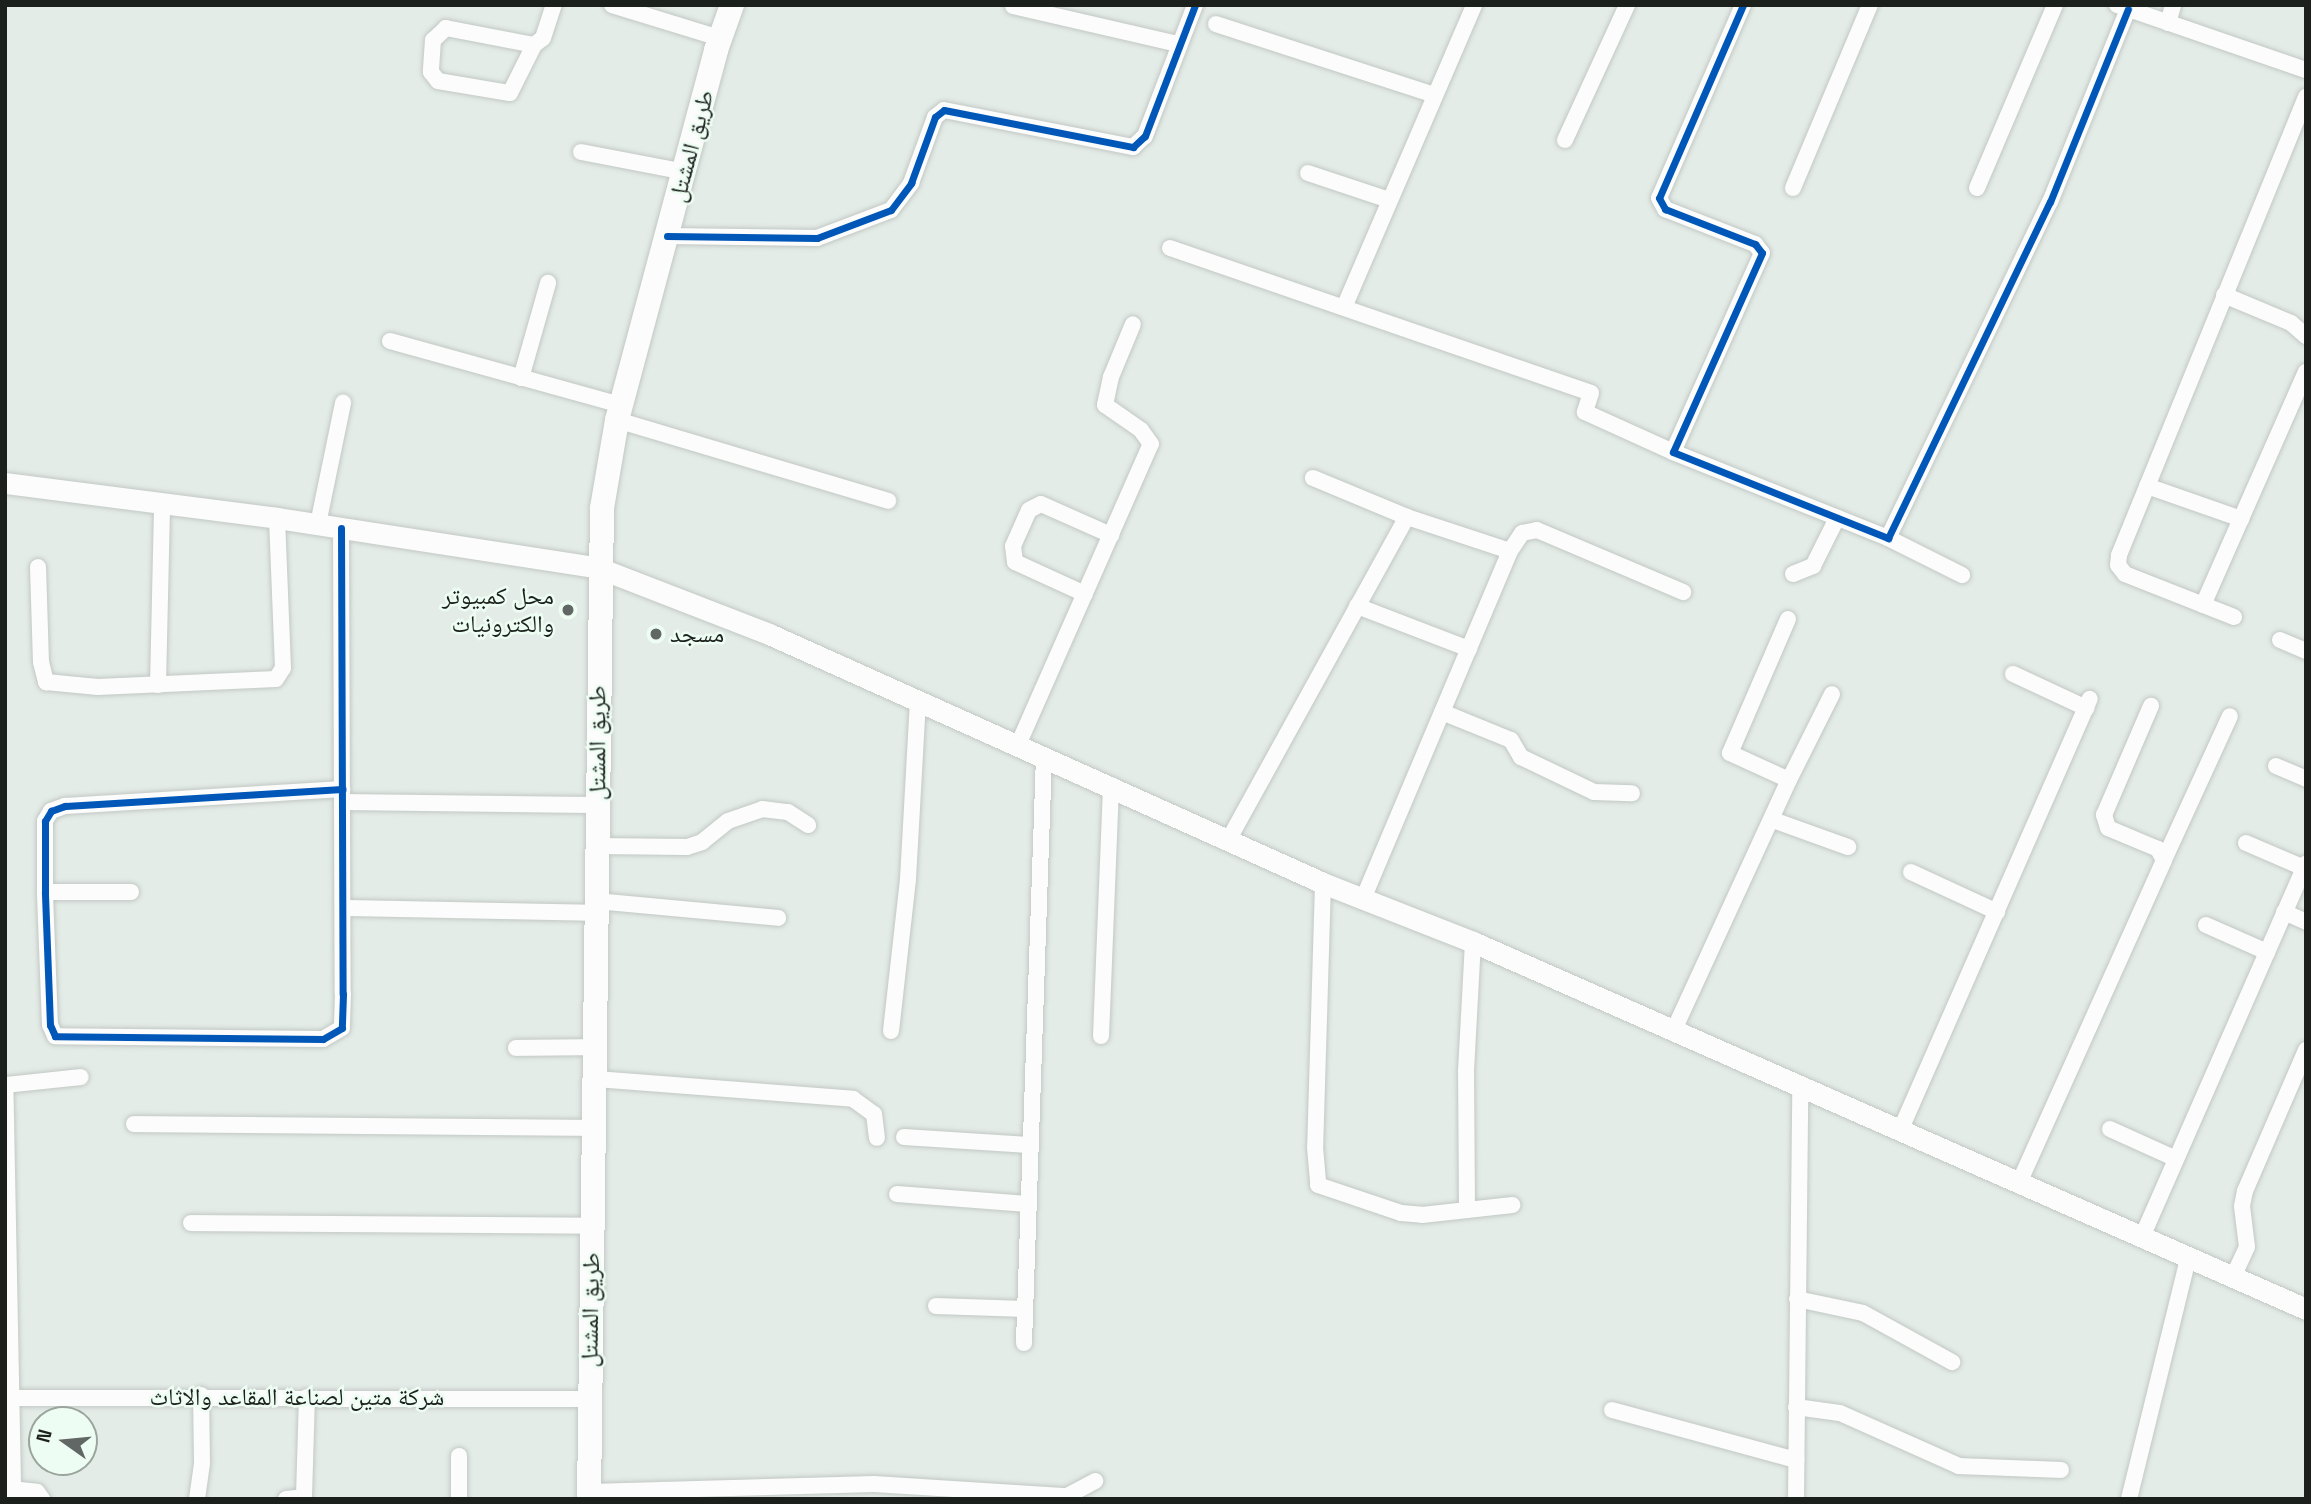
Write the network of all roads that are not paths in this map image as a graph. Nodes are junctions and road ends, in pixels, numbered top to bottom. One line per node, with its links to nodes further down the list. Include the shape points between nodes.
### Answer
1 (554, 5): 17 (street, via 543,38)
2 (612, 5): 15 (street)
3 (732, 5): 15 (main road, طريق المشتل)
4 (1195, 5): 16 (street)
5 (1474, 5): 19 (street)
6 (1627, 5): 21 (street)
7 (1743, 5): 40 (street, via 1659,198 1665,209 1755,244 1762,253)
8 (1870, 5): 25 (street)
9 (2056, 5): 26 (street)
10 (2173, 5): 13 (street)
11 (1013, 6): 16 (street)
12 (2122, 7): 13 (street); 53 (street, via 2050,202)
13 (2168, 23): 18 (street)
14 (1216, 24): 19 (street)
15 (719, 38): 23 (main road, طريق المشتل)
16 (1178, 44): 28 (street, via 1145,136 1133,147 944,110 935,117 911,183 891,210 799,240)
17 (534, 46): 17 (street, via 446,28 433,40 431,72 438,81 510,93)
18 (2306, 70)
19 (1434, 95): 27 (street)
20 (2306, 97): 31 (street)
21 (1566, 140)
22 (581, 152): 23 (street)
23 (686, 172): 28 (main road, طريق المشتل)
24 (1308, 173): 27 (street)
25 (1793, 188)
26 (1977, 188)
27 (1389, 200): 32 (street)
28 (667, 236): 39 (main road, طريق المشتل)
29 (1170, 248): 32 (street)
30 (548, 283): 37 (street)
31 (2224, 295): 34 (street, via 2291,323); 43 (street)
32 (1345, 305): 40 (street, via 1591,393 1585,412)
33 (1133, 324): 52 (street, via 1105,405 1141,430 1151,444)
34 (2306, 336)
35 (390, 341): 37 (street)
36 (2306, 372): 49 (street)
37 (521, 377): 39 (street)
38 (343, 403): 50 (street)
39 (619, 413): 44 (street); 56 (main road, طريق المشتل, via 606,474)
40 (1673, 452): 48 (street)
41 (1313, 478): 46 (street)
42 (5, 483): 45 (main road)
43 (2147, 486): 49 (street); 61 (street, via 2118,565 2125,574)
44 (888, 501)
45 (162, 503): 47 (main road); 69 (street)
46 (1406, 517): 54 (street); 62 (street)
47 (277, 518): 50 (main road); 69 (street, via 281,673 268,680)
48 (1837, 518): 53 (street); 57 (street, via 1813,566)
49 (2241, 519): 61 (street)
50 (317, 524): 51 (main road)
51 (341, 528): 56 (main road); 82 (street)
52 (1111, 535): 60 (street); 60 (street, via 1034,505 1013,546 1014,562)
53 (1888, 538): 58 (street)
54 (1510, 551): 59 (street, via 1522,533 1537,530); 66 (street)
55 (38, 567): 69 (street, via 41,662 46,682 75,687)
56 (599, 568): 71 (main road, via 769,634); 83 (main road, طريق المشتل)
57 (1793, 574)
58 (1962, 575)
59 (1682, 592)
60 (1085, 594): 75 (street)
61 (2203, 605): 63 (street)
62 (1357, 606): 66 (street); 86 (street)
63 (2234, 617)
64 (1788, 619): 79 (street, via 1730,753)
65 (2280, 640): 67 (street)
66 (1469, 649): 73 (street)
67 (2306, 651)
68 (2013, 674): 99 (street, via 2088,704)
69 (158, 685)
70 (1832, 694): 79 (street)
71 (918, 701): 75 (main road); 106 (street, via 908,879)
72 (2151, 705): 90 (street, via 2104,815 2108,828 2158,849)
73 (1442, 712): 81 (street, via 1511,740 1521,757 1594,792); 96 (street)
74 (2230, 716): 90 (street)
75 (1018, 745): 76 (main road)
76 (1044, 756): 80 (main road); 121 (street)
77 (2276, 766): 78 (street)
78 (2306, 779)
79 (1789, 780): 84 (street)
80 (1111, 785): 86 (main road); 108 (street)
81 (1632, 793)
82 (342, 795): 83 (street); 94 (street, via 57,809 45,821); 98 (street)
83 (597, 805): 88 (main road, طريق المشتل)
84 (1773, 820): 89 (street); 107 (street)
85 (808, 825): 88 (street, via 788,812 762,809 728,821 702,842 687,847)
86 (1229, 839): 93 (main road)
87 (2246, 843): 91 (street)
88 (597, 846): 97 (main road, طريق المشتل)
89 (1848, 847)
90 (2164, 860): 123 (street)
91 (2305, 865): 100 (street)
92 (1911, 872): 99 (street)
93 (1323, 883): 96 (main road); 127 (street, via 1315,1147 1318,1185 1401,1213)
94 (45, 892): 95 (street); 98 (street, via 50,1026 61,1037 332,1038 343,1021)
95 (131, 892)
96 (1363, 899): 104 (main road)
97 (596, 907): 98 (street); 101 (street); 109 (main road, طريق المشتل)
98 (343, 908)
99 (1997, 912): 118 (street)
100 (2284, 912): 102 (street); 105 (street)
101 (778, 918)
102 (2306, 922)
103 (2206, 925): 105 (street)
104 (1472, 942): 107 (main road); 127 (street, via 1466,1071)
105 (2267, 952): 122 (street)
106 (891, 1031)
107 (1673, 1032): 114 (main road)
108 (1101, 1036)
109 (596, 1047): 110 (street); 113 (main road, طريق المشتل)
110 (516, 1048)
111 (2306, 1050): 132 (street, via 2245,1191 2242,1206 2247,1247)
112 (81, 1077): 141 (street, via 5,1085)
113 (596, 1079): 116 (main road, طريق المشتل); 120 (street, via 853,1099 874,1114)
114 (1800, 1084): 118 (main road); 133 (street)
115 (134, 1124): 116 (street)
116 (594, 1128): 129 (main road, طريق المشتل)
117 (2110, 1129): 122 (street)
118 (1900, 1131): 123 (main road)
119 (904, 1137): 121 (street)
120 (877, 1138)
121 (1029, 1145): 125 (street)
122 (2176, 1159): 130 (street)
123 (2019, 1182): 130 (main road)
124 (897, 1194): 125 (street)
125 (1028, 1204): 135 (street)
126 (1512, 1205): 127 (street)
127 (1467, 1209)
128 (191, 1223): 129 (street)
129 (591, 1226): 142 (main road, طريق المشتل)
130 (2143, 1237): 131 (main road)
131 (2188, 1258): 132 (main road); 156 (street)
132 (2233, 1277): 136 (main road)
133 (1797, 1299): 138 (street, via 1863,1313); 143 (street)
134 (936, 1306): 135 (street)
135 (1025, 1309): 137 (street)
136 (2306, 1309)
137 (1024, 1343)
138 (1952, 1362)
139 (201, 1395): 140 (street, شركة متين لصناعة المقاعد والاثاث); 141 (street, شركة متين لصناعة المقاعد والاثاث); 152 (street, via 202,1464)
140 (307, 1397): 142 (street, شركة متين لصناعة المقاعد والاثاث); 153 (street, via 304,1497)
141 (8, 1398): 149 (street)
142 (589, 1399): 150 (main road, طريق المشتل)
143 (1796, 1408): 146 (street); 147 (street, via 1840,1413 1959,1466)
144 (1612, 1410): 146 (street)
145 (458, 1456): 154 (street)
146 (1796, 1460): 155 (street)
147 (2061, 1470)
148 (1095, 1481): 150 (street, via 1067,1496 874,1484)
149 (8, 1489): 151 (street, via 37,1492)
150 (589, 1495)
151 (42, 1499)
152 (197, 1499)
153 (286, 1499)
154 (459, 1499)
155 (1796, 1499)
156 (2129, 1499)

